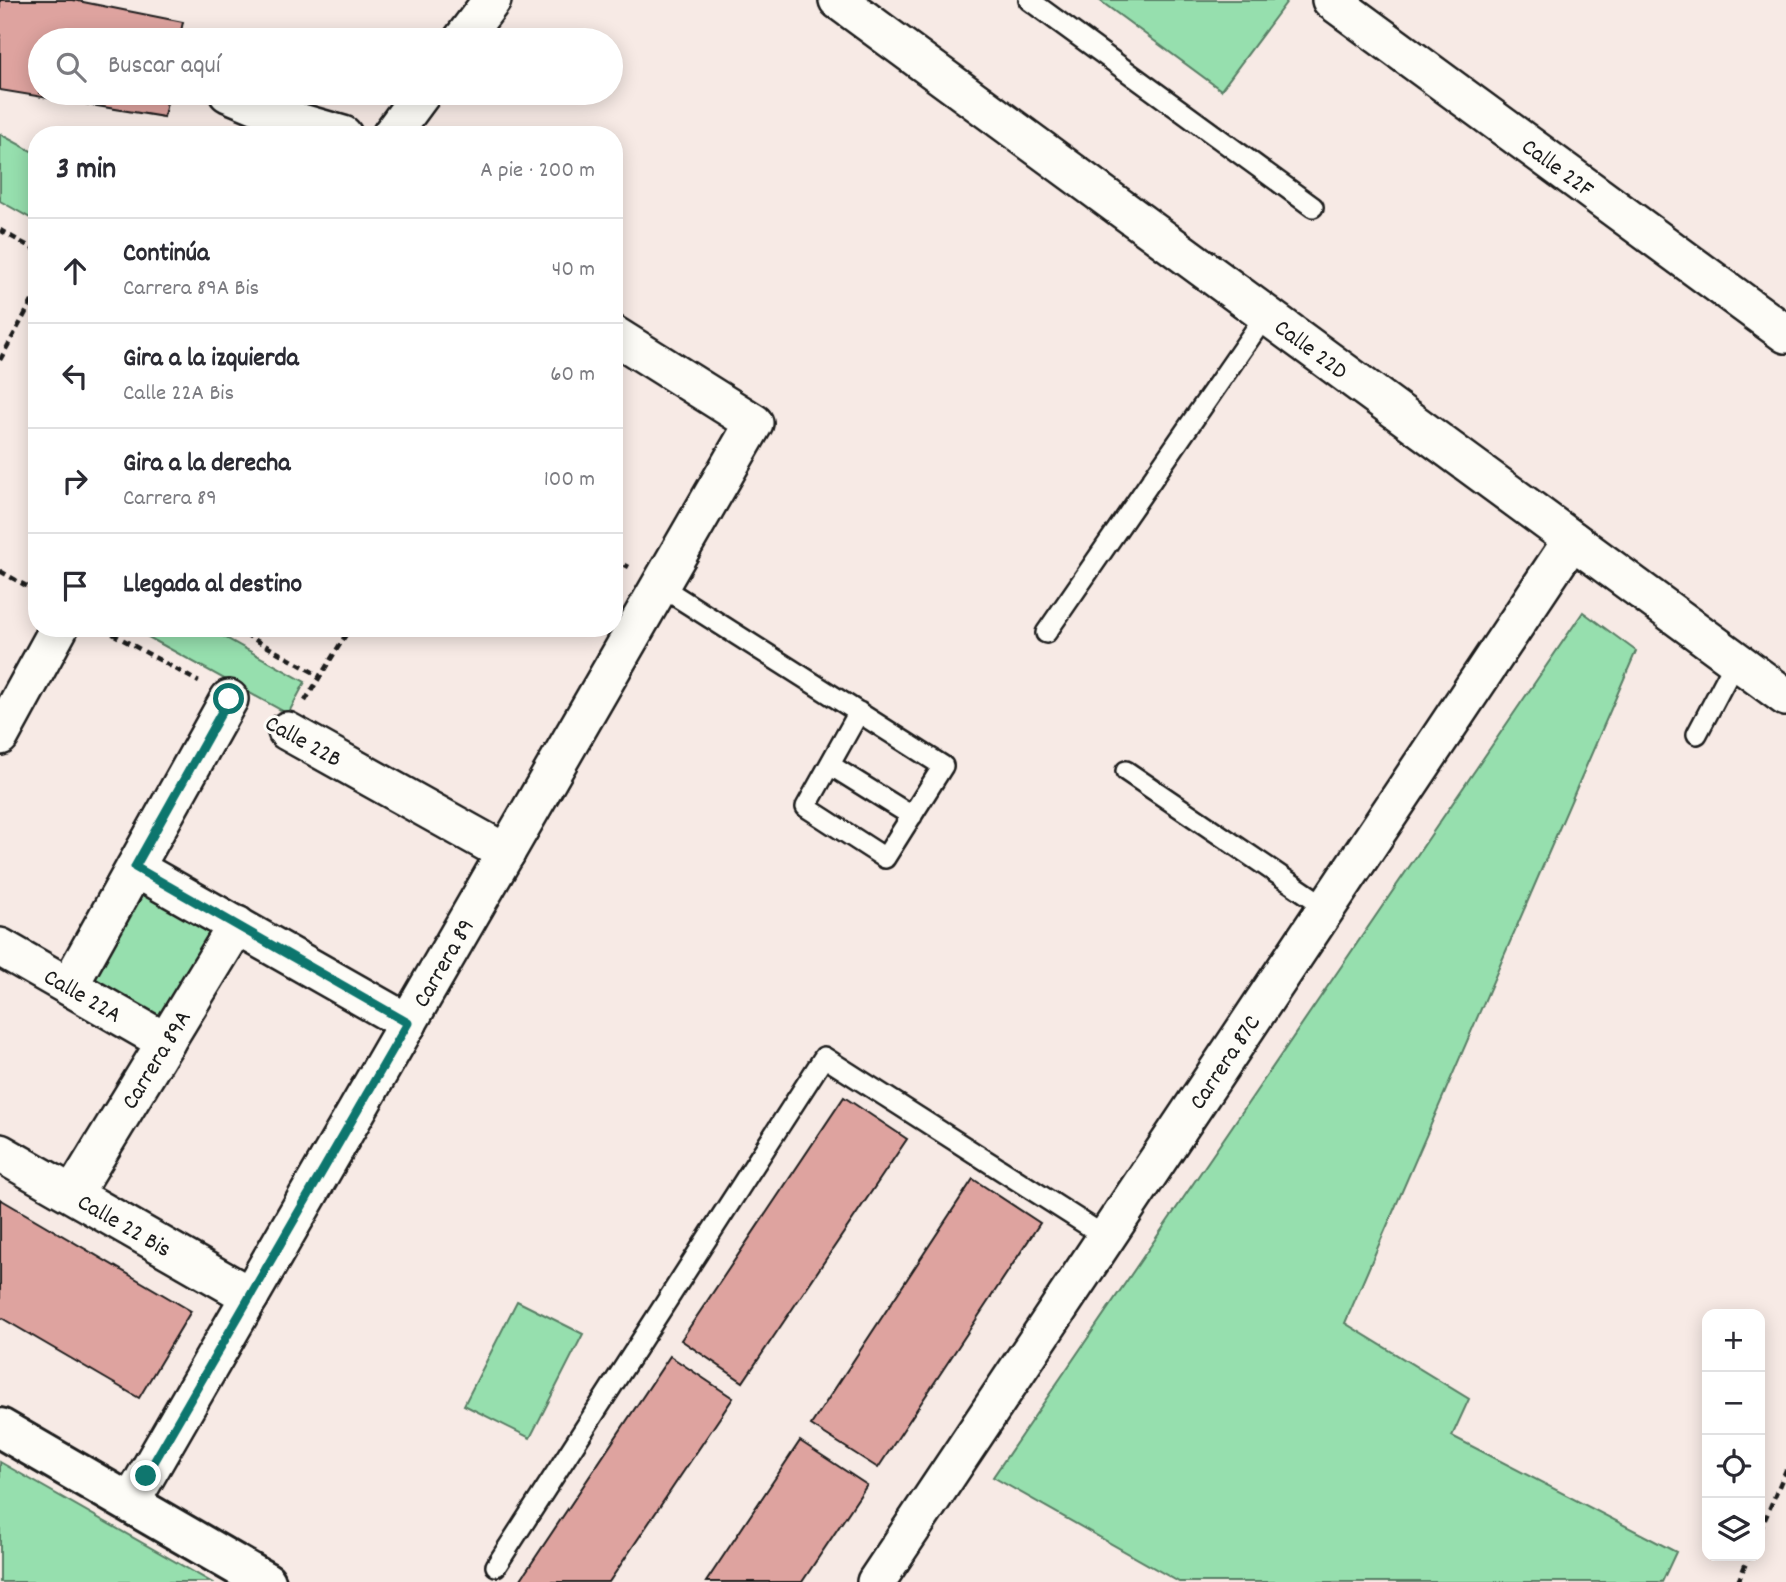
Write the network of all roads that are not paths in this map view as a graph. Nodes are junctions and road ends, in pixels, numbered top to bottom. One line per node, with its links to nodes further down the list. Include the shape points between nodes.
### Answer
1 (492, 0): 5 (street)
2 (838, 0): 11 (street, Calle 22D)
3 (1029, 0): 10 (lane)
4 (1331, 0): 12 (street, Calle 22F)
5 (471, 28)
6 (257, 105): 8 (street)
7 (413, 105): 9 (street)
8 (312, 126)
9 (398, 126)
10 (1313, 207)
11 (1265, 316): 14 (street, Calle 22D); 16 (lane)
12 (1786, 334)
13 (623, 341): 15 (street, Carrera 89, via 754,423)
14 (1572, 540): 18 (street, Calle 22D); 30 (street, Carrera 87C)
15 (660, 586): 21 (lane); 28 (street, Carrera 89)
16 (1046, 633)
17 (54, 637): 24 (street)
18 (1736, 660): 19 (street, Calle 22D); 23 (lane)
19 (1786, 697)
20 (229, 699): 29 (street)
21 (859, 712): 25 (lane); 27 (lane, via 943,766)
22 (286, 731): 28 (street, Calle 22B)
23 (1697, 734)
24 (0, 736)
25 (830, 765): 27 (lane); 27 (lane, via 806,807 885,858)
26 (1126, 771): 30 (lane)
27 (912, 816)
28 (506, 853): 34 (street, Carrera 89)
29 (135, 867): 31 (street); 33 (street)
30 (1326, 907): 38 (street, Carrera 87C)
31 (237, 925): 34 (street); 35 (street, Carrera 89A)
32 (0, 947): 33 (street, Calle 22A)
33 (69, 986): 35 (street, Calle 22A)
34 (408, 1023): 39 (street, Carrera 89)
35 (166, 1042): 37 (street, Carrera 89A)
36 (0, 1153): 37 (street, Calle 22 Bis)
37 (73, 1195): 39 (street, Calle 22 Bis)
38 (1106, 1237): 42 (lane, via 824,1057); 44 (street, Carrera 87C)
39 (250, 1296): 41 (street, Carrera 89)
40 (0, 1428): 41 (main road)
41 (131, 1502): 43 (main road)
42 (496, 1566)
43 (266, 1582)
44 (876, 1582)

